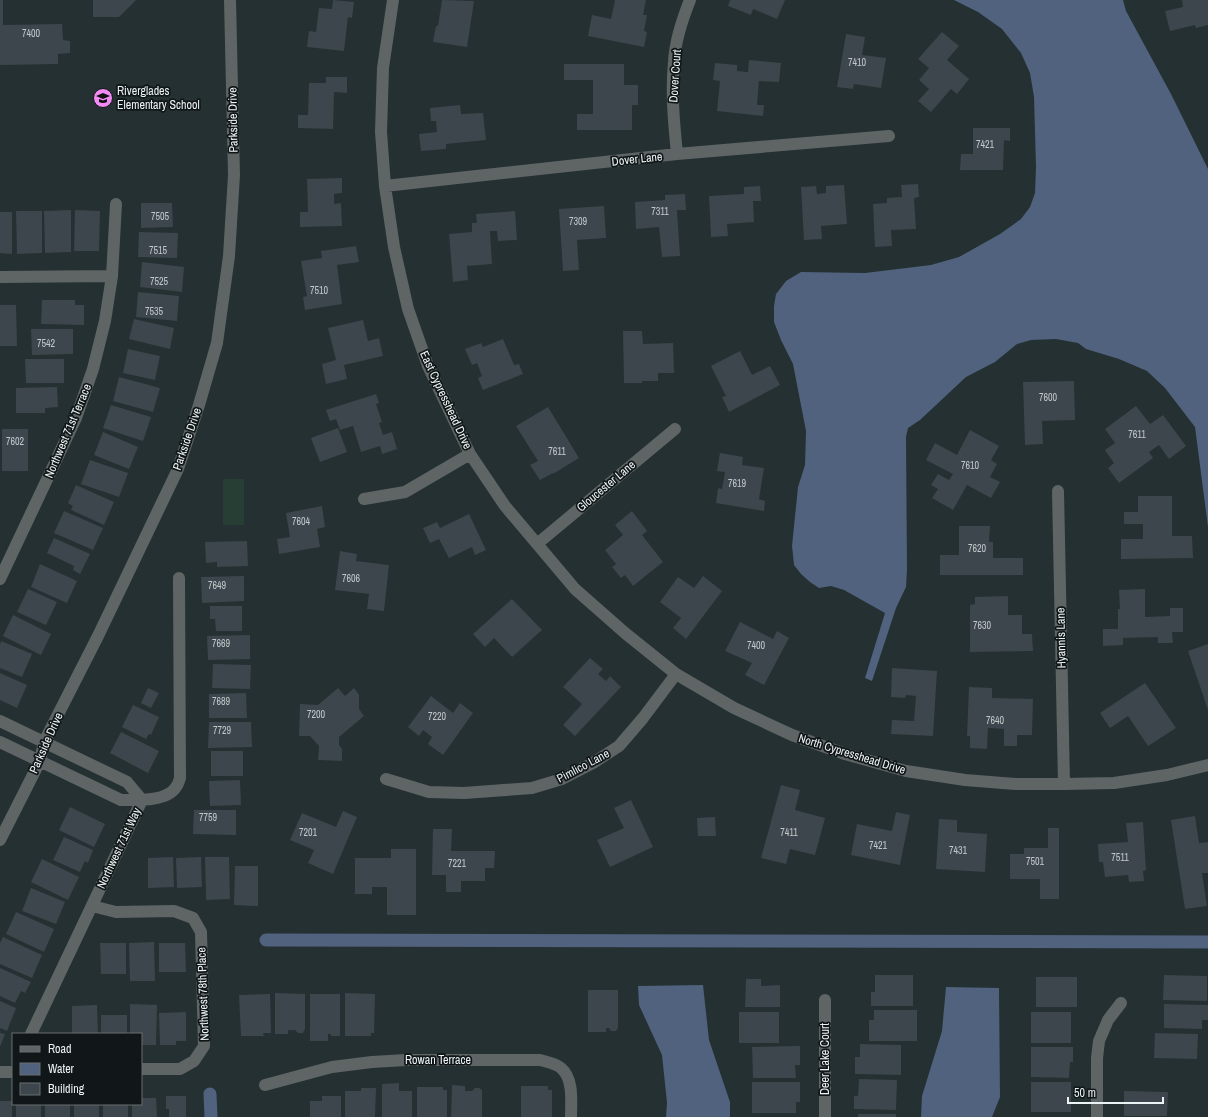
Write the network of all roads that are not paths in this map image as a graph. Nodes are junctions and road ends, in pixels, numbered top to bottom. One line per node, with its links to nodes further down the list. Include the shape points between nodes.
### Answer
1 (230, 0): 20 (street, Parkside Drive, via 234,175 229,256 216,343 178,469)
2 (393, 0): 6 (street, East Cypresshead Drive, via 383,68 381,132)
3 (690, 0): 5 (street, Dover Court, via 682,21 674,61 673,102)
4 (889, 136): 5 (street, Dover Lane)
5 (677, 154): 6 (street, Dover Lane)
6 (385, 186): 11 (street, East Cypresshead Drive, via 394,247 408,309 428,366)
7 (116, 204): 8 (street, Northwest 71st Terrace)
8 (112, 276): 9 (street); 16 (street, Northwest 71st Terrace, via 94,370 76,418)
9 (0, 277)
10 (675, 429): 14 (street, Gloucester Lane)
11 (470, 454): 13 (street, via 405,492); 14 (street, East Cypresshead Drive, via 505,506)
12 (1058, 491): 25 (street, Hyannis Lane)
13 (364, 499)
14 (537, 544): 17 (street, East Cypresshead Drive, via 575,589)
15 (179, 578): 27 (street, Northwest 71st Way, via 180,778 176,788 166,796)
16 (0, 579)
17 (676, 674): 24 (street, Pimlico Lane, via 619,746 562,779 532,788 464,793 429,792); 25 (street, North Cypresshead Drive, via 734,708 792,735 845,754 906,771 965,780)
18 (0, 721): 20 (street)
19 (0, 742): 21 (street)
20 (44, 742): 21 (street, Parkside Drive); 23 (street)
21 (40, 761): 26 (street); 28 (street, Parkside Drive)
22 (1208, 766): 25 (street, North Cypresshead Drive, via 1114,783)
23 (116, 777): 26 (street); 27 (street, via 127,782)
24 (386, 779)
25 (1064, 784)
26 (108, 793): 27 (street, via 121,800)
27 (142, 800): 29 (street, Northwest 71st Way)
28 (0, 840)
29 (92, 906): 32 (street, Northwest 71st Way); 33 (street, Northwest 78th Place, via 116,912 174,911 193,918 201,932 204,1046 194,1061 180,1069)
30 (825, 1000): 38 (street, Deer Lake Court)
31 (1121, 1003): 39 (street, via 1108,1020 1099,1041)
32 (31, 1033)
33 (142, 1069)
34 (0, 1072): 35 (street)
35 (12, 1072)
36 (265, 1085): 37 (street, Rowan Terrace, via 332,1067 372,1062 540,1060 562,1068 568,1079)
37 (571, 1117)
38 (825, 1117)
39 (1097, 1117)

